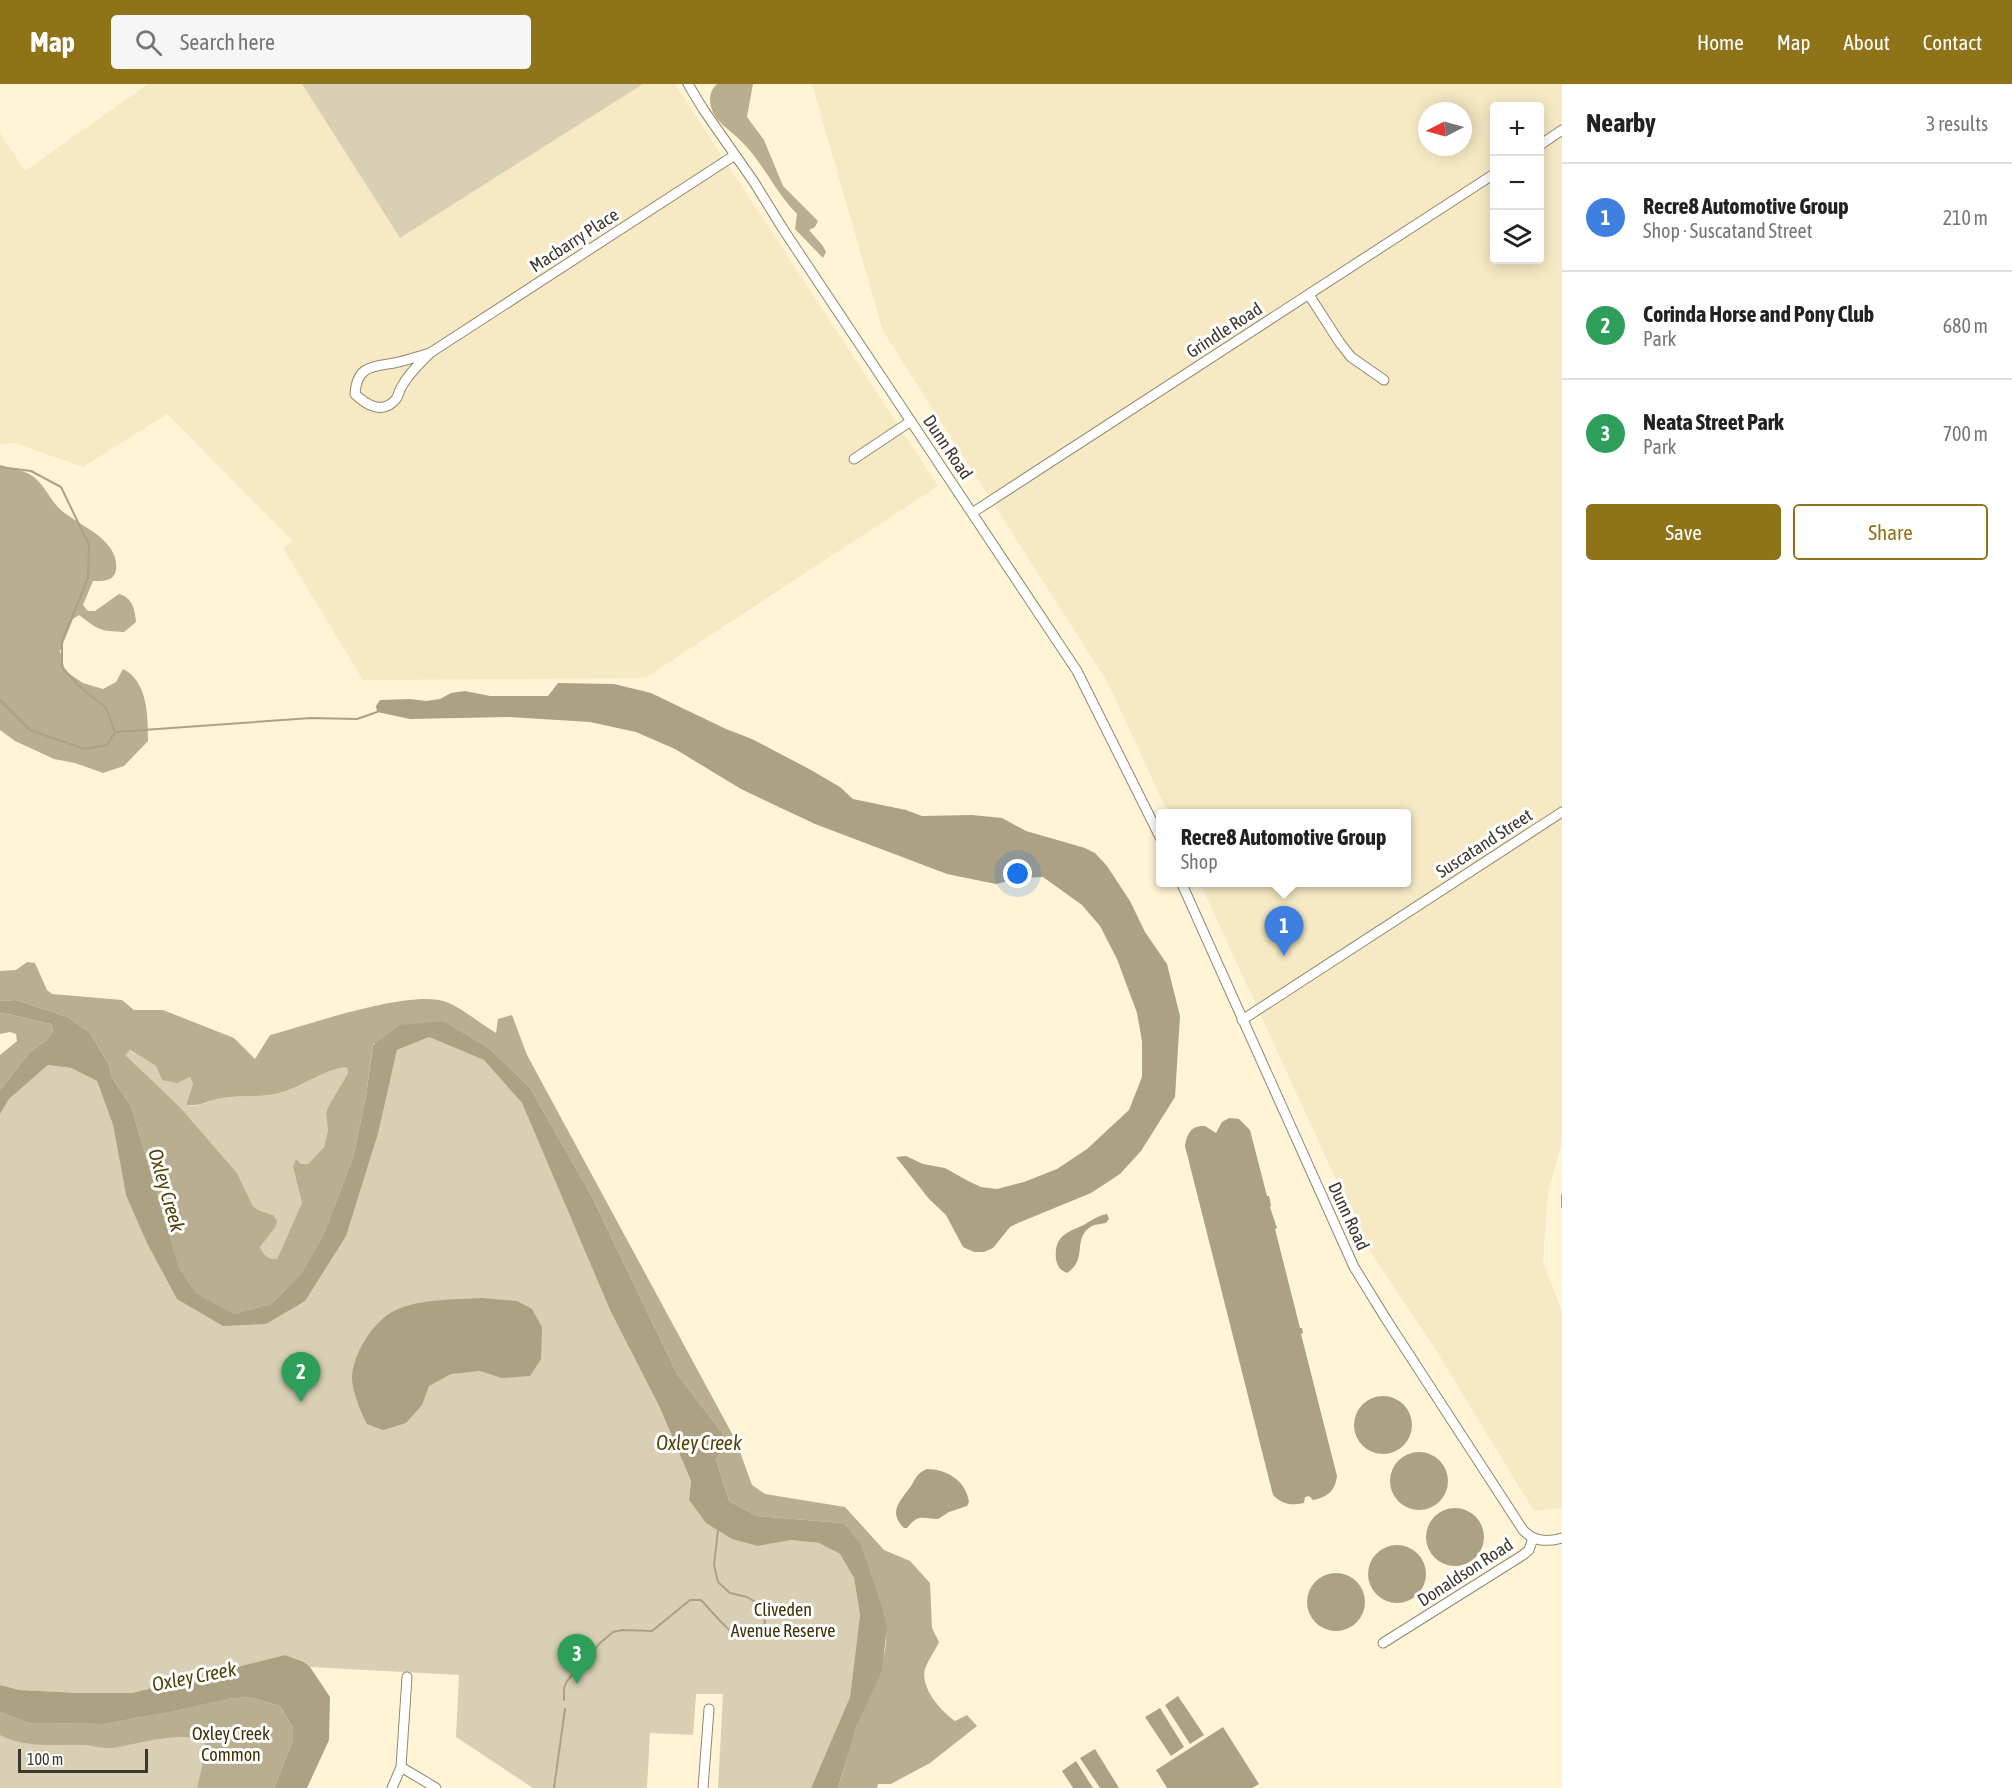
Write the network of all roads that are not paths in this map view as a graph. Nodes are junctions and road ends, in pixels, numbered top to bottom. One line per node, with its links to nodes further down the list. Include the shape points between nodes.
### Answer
1 (688, 84): 4 (street, Dunn Road)
2 (1562, 130): 3 (street)
3 (1544, 142)
4 (735, 155): 7 (street, Macbarry Place); 9 (street, Dunn Road)
5 (1490, 177): 6 (street, Grindle Road)
6 (1309, 295): 8 (street, via 1351,357); 11 (street, Grindle Road)
7 (430, 353): 7 (street, Macbarry Place, via 414,369 396,399 386,406 374,408 355,394 363,371)
8 (1383, 380)
9 (911, 421): 10 (street); 11 (street, Dunn Road)
10 (854, 459)
11 (972, 513): 13 (street, Dunn Road, via 1083,680)
12 (1562, 812): 15 (street, Suscatand Street)
13 (1156, 829)
14 (1183, 887): 15 (street, Dunn Road)
15 (1242, 1020): 16 (street, Dunn Road, via 1338,1233 1367,1288 1519,1524)
16 (1533, 1538): 17 (street, Donaldson Road); 18 (street, Donaldson Road, via 1523,1556)
17 (1562, 1538)
18 (1383, 1643)
19 (407, 1677): 21 (street)
20 (709, 1709): 24 (street)
21 (401, 1767): 22 (street); 23 (street)
22 (392, 1788)
23 (436, 1788)
24 (703, 1788)

